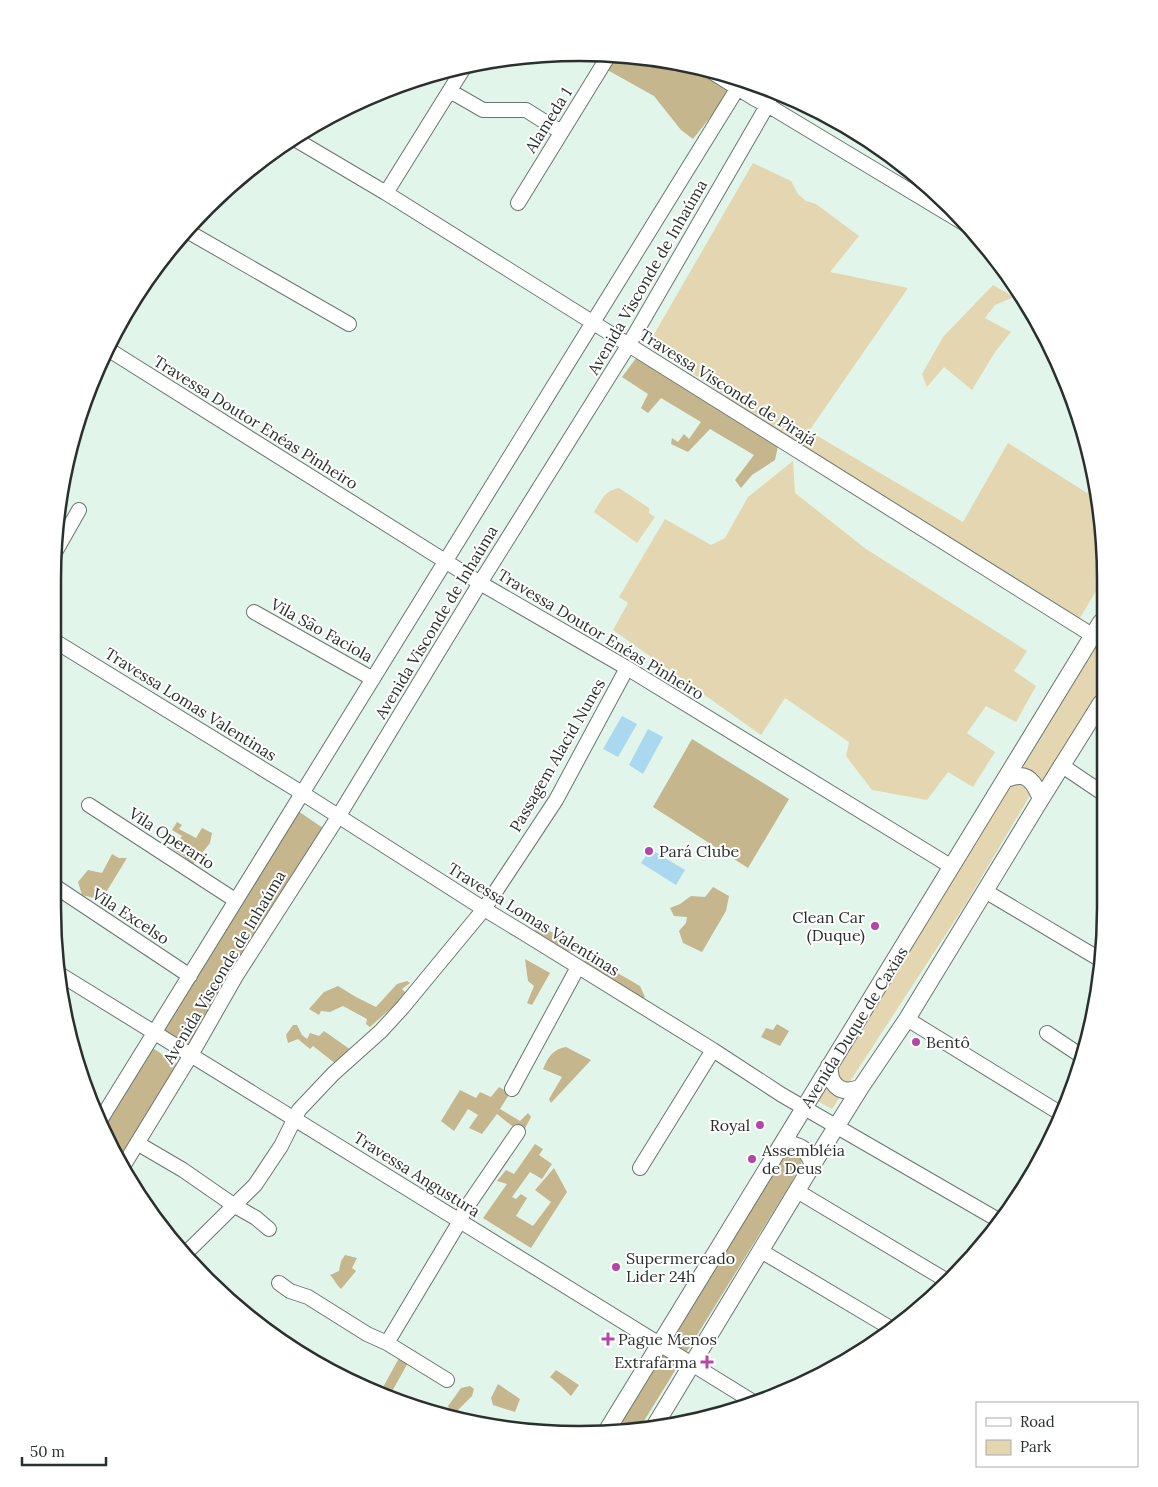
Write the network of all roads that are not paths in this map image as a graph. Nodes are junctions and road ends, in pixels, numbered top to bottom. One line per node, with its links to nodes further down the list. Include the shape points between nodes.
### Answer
1 (605, 62): 8 (street, Alameda 1)
2 (460, 75): 5 (street)
3 (739, 87): 14 (street, Avenida Visconde de Inhaúma)
4 (745, 89): 7 (street)
5 (450, 91): 8 (street, via 483,110 526,110); 10 (street)
6 (770, 98): 7 (street, Avenida Visconde de Inhaúma)
7 (767, 106): 12 (street); 16 (street, Avenida Visconde de Inhaúma)
8 (561, 132): 11 (street, Alameda 1)
9 (301, 143): 10 (street, Travessa Visconde de Pirajá)
10 (386, 193): 14 (street, Travessa Visconde de Pirajá)
11 (518, 203)
12 (942, 210)
13 (194, 234): 15 (street)
14 (592, 322): 16 (street, Travessa Visconde de Pirajá); 20 (street, Avenida Visconde de Inhaúma)
15 (349, 324)
16 (628, 346): 21 (street, Avenida Visconde de Inhaúma); 23 (street, Travessa Visconde de Pirajá)
17 (114, 353): 20 (street, Travessa Doutor Enéas Pinheiro)
18 (79, 510): 19 (street)
19 (63, 539)
20 (446, 561): 21 (street, Travessa Doutor Enéas Pinheiro); 26 (street, Avenida Visconde de Inhaúma)
21 (480, 583): 25 (street, Travessa Doutor Enéas Pinheiro); 34 (street, Avenida Visconde de Inhaúma)
22 (254, 612): 26 (street, Vila São Faciola)
23 (1097, 629): 29 (main road, Avenida Duque de Caxias)
24 (61, 645): 31 (street, Travessa Lomas Valentinas)
25 (627, 668): 35 (street, Travessa Doutor Enéas Pinheiro); 39 (street, Passagem Alacid Nunes, via 556,800)
26 (373, 679): 31 (street, Avenida Visconde de Inhaúma)
27 (1097, 709): 28 (main road)
28 (1061, 765): 30 (street); 32 (main road)
29 (1006, 779): 32 (main road, via 1028,778); 35 (main road, Avenida Duque de Caxias)
30 (1097, 789)
31 (302, 793): 34 (street, Travessa Lomas Valentinas); 38 (street, Avenida Visconde de Inhaúma)
32 (1040, 799): 37 (main road)
33 (89, 805): 38 (street, Vila Operario)
34 (338, 817): 39 (street, Travessa Lomas Valentinas); 49 (street, Avenida Visconde de Inhaúma, via 236,976)
35 (952, 868): 50 (main road, Avenida Duque de Caxias)
36 (61, 890): 42 (street, Vila Excelso)
37 (985, 891): 40 (street); 44 (main road)
38 (235, 900): 42 (street, Avenida Visconde de Inhaúma)
39 (484, 909): 41 (street, Travessa Lomas Valentinas); 56 (street, Passagem Alacid Nunes, via 404,1007 315,1092)
40 (1094, 956)
41 (578, 967): 47 (street, Travessa Lomas Valentinas); 52 (street)
42 (190, 976): 45 (street, Avenida Visconde de Inhaúma)
43 (66, 978): 45 (street, Travessa Angustura)
44 (907, 1019): 51 (main road); 54 (street)
45 (155, 1033): 49 (street, Travessa Angustura); 55 (street, Avenida Visconde de Inhaúma)
46 (1047, 1033): 48 (street)
47 (713, 1050): 53 (street, Travessa Lomas Valentinas); 63 (street)
48 (1076, 1052)
49 (191, 1055): 56 (street, Travessa Angustura); 59 (street, Avenida Visconde de Inhaúma)
50 (829, 1066): 51 (main road, via 832,1082 842,1090 851,1092); 53 (main road, Avenida Duque de Caxias)
51 (861, 1087): 57 (main road)
52 (512, 1089)
53 (804, 1108): 57 (street, Travessa Lomas Valentinas); 60 (main road, Avenida Duque de Caxias)
54 (1055, 1110)
55 (105, 1114)
56 (295, 1119): 65 (street, Passagem Alacid Nunes, via 266,1170); 67 (street, Travessa Angustura)
57 (837, 1126): 62 (main road); 66 (street, Travessa Lomas Valentinas)
58 (518, 1132): 67 (street)
59 (137, 1142): 61 (street, Avenida Visconde de Inhaúma); 65 (street)
60 (778, 1151): 62 (main road, via 790,1144 800,1146 809,1153); 75 (main road, Avenida Duque de Caxias)
61 (127, 1159)
62 (813, 1164): 64 (main road)
63 (640, 1168)
64 (797, 1191): 70 (main road); 71 (street)
65 (235, 1206): 68 (street); 69 (street, Passagem Alacid Nunes)
66 (994, 1217)
67 (460, 1221): 74 (street); 75 (street, Travessa Angustura)
68 (269, 1230)
69 (190, 1249)
70 (761, 1251): 73 (street); 76 (main road)
71 (941, 1277)
72 (279, 1283): 74 (street)
73 (885, 1325)
74 (387, 1343): 77 (street)
75 (659, 1344): 76 (street, Travessa Angustura); 80 (main road, Avenida Duque de Caxias)
76 (692, 1364): 78 (street, Travessa Angustura); 79 (main road)
77 (447, 1380)
78 (746, 1398)
79 (659, 1419)
80 (612, 1425)

